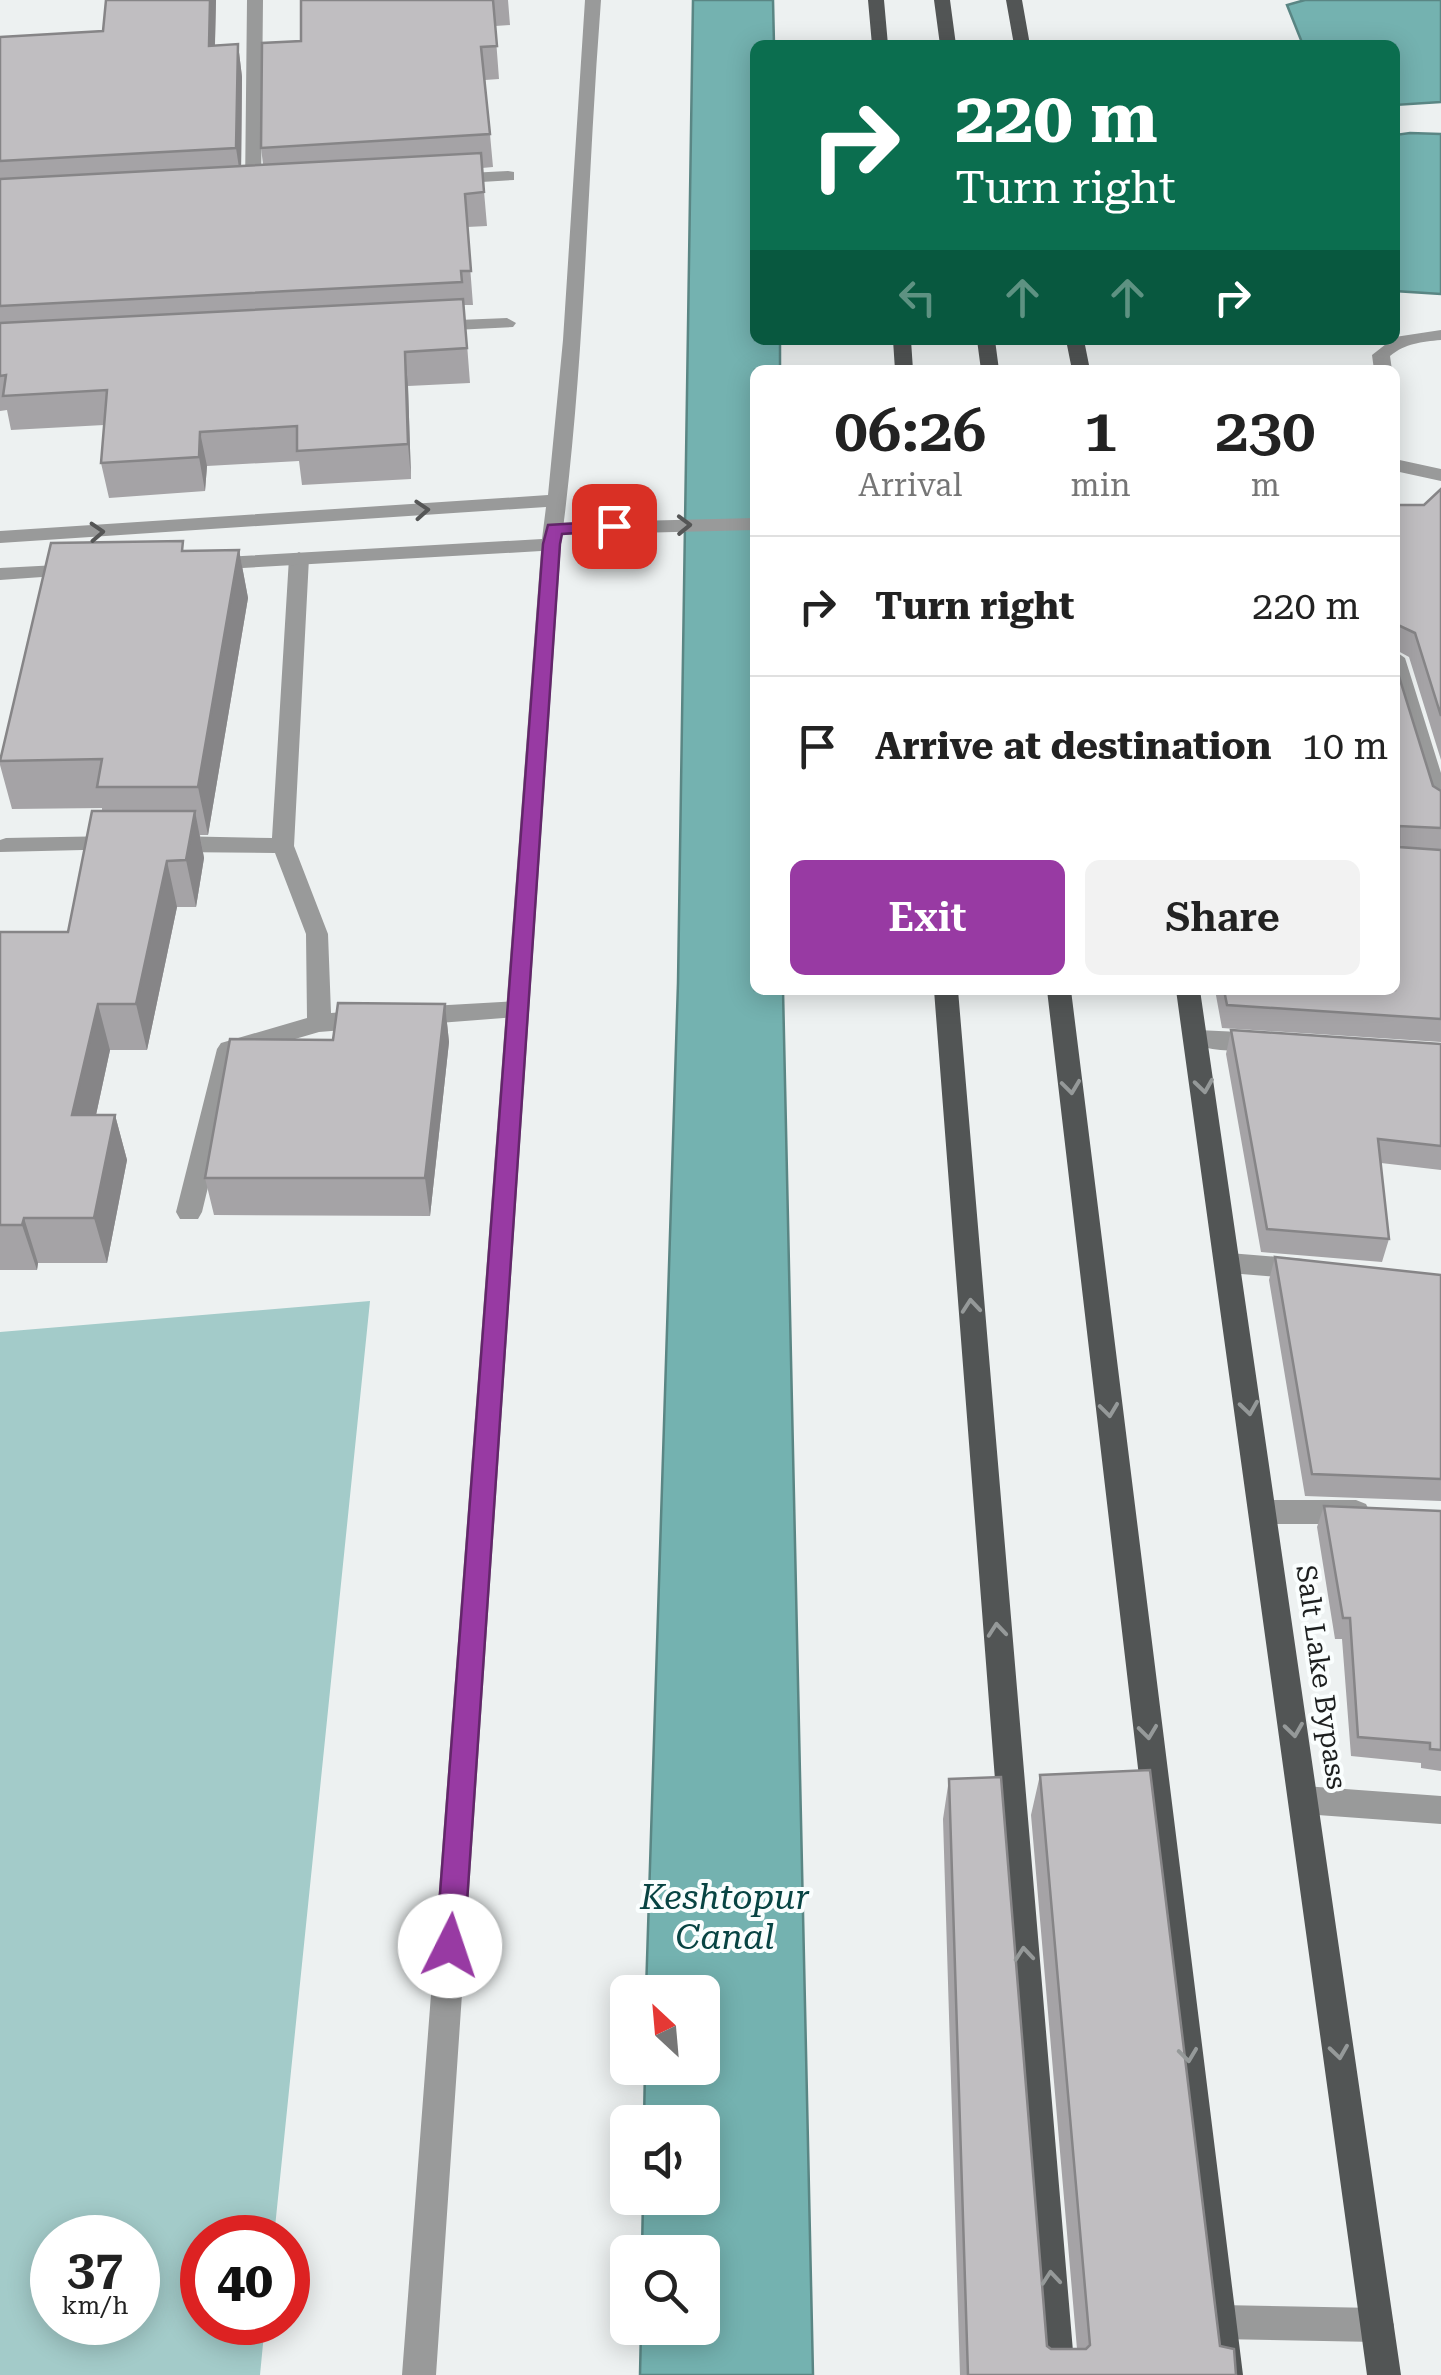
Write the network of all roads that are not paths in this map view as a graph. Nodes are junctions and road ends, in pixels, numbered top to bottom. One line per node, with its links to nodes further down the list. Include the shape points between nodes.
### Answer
1 (254, 0): 11 (street, via 257,90 244,190)
2 (593, 0): 18 (street)
3 (876, 0): 6 (main road)
4 (942, 0): 7 (main road)
5 (1014, 0): 8 (main road)
6 (880, 40)
7 (947, 40)
8 (1021, 40)
9 (508, 176): 10 (street)
10 (430, 180)
11 (273, 188)
12 (507, 322): 13 (street)
13 (412, 328)
14 (1441, 335): 15 (street)
15 (1400, 340)
16 (1400, 467): 17 (street)
17 (1441, 475)
18 (559, 500): 20 (street); 21 (street, one-way to 18)
19 (750, 524): 20 (street, one-way to 19, via 614,526)
20 (553, 536): 22 (street); 33 (street)
21 (0, 537)
22 (299, 558): 23 (street); 29 (street)
23 (186, 565)
24 (93, 570): 25 (street)
25 (0, 574)
26 (1400, 674): 27 (street)
27 (1441, 808)
28 (6, 846): 29 (street)
29 (284, 846): 34 (street, via 317,934)
30 (946, 995): 47 (main road, one-way to 30)
31 (1060, 995): 44 (main road, one-way to 44)
32 (1189, 995): 35 (main road, Salt Lake Bypass)
33 (518, 1010): 34 (street); 46 (street)
34 (319, 1022): 37 (street, via 230,1049)
35 (1197, 1039): 36 (street); 38 (main road, Salt Lake Bypass, one-way to 38)
36 (1290, 1044)
37 (189, 1212)
38 (1228, 1263): 39 (street); 40 (main road, Salt Lake Bypass, one-way to 40)
39 (1325, 1271)
40 (1264, 1512): 41 (street); 42 (main road, Salt Lake Bypass, one-way to 42)
41 (1376, 1513)
42 (1304, 1800): 43 (street); 45 (main road, Salt Lake Bypass, one-way to 45)
43 (1441, 1810)
44 (1220, 2322): 45 (street); 48 (main road)
45 (1378, 2325): 49 (main road, Salt Lake Bypass)
46 (419, 2375)
47 (1058, 2375)
48 (1226, 2375)
49 (1384, 2375)

